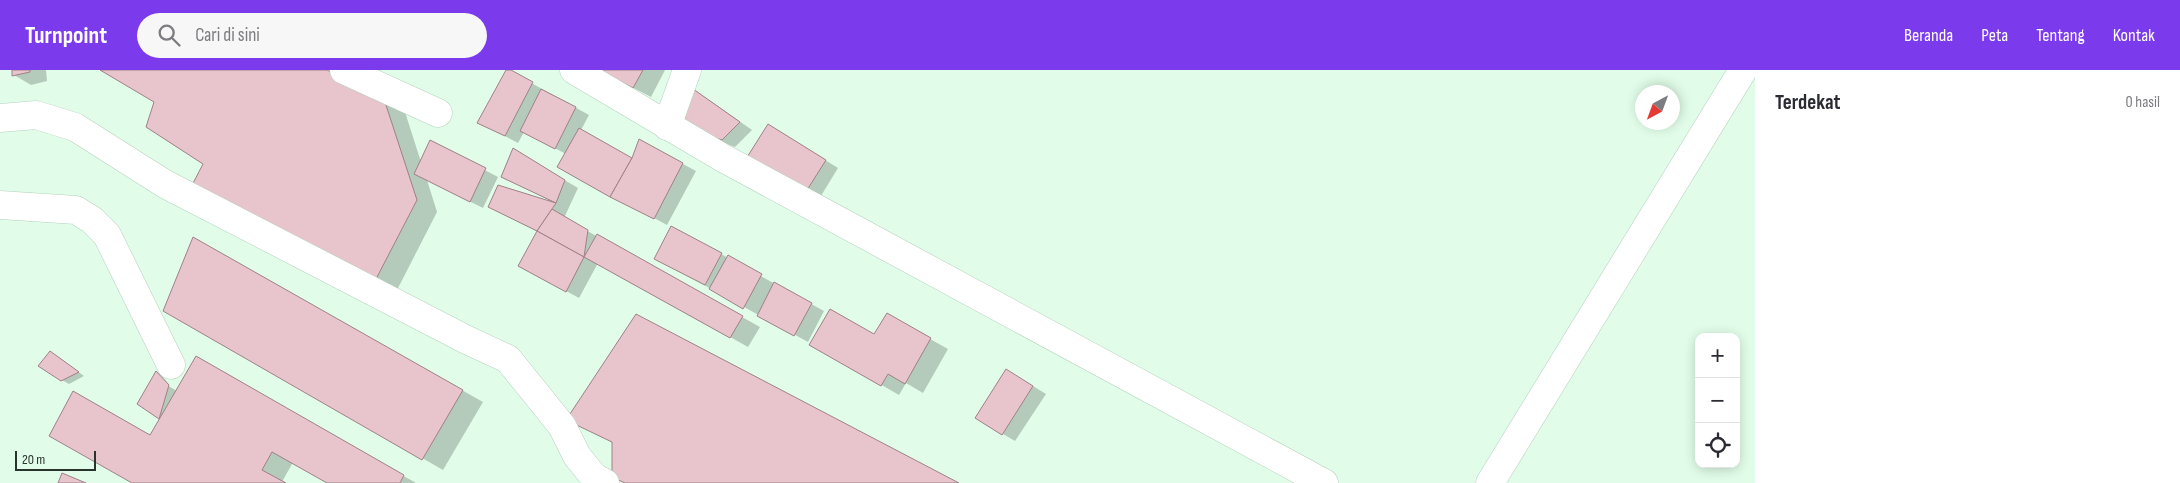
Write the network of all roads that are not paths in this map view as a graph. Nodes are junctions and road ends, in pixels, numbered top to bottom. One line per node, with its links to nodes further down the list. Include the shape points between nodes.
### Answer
1 (344, 70): 5 (street)
2 (574, 70): 7 (street)
3 (687, 70): 7 (street)
4 (1743, 70): 12 (street)
5 (438, 112)
6 (0, 118): 10 (street, via 36,114 75,127 165,184 508,359 562,426 577,456)
7 (667, 126): 11 (street)
8 (0, 205): 9 (street, via 76,210 92,220 107,235)
9 (171, 365)
10 (598, 481)
11 (1324, 483)
12 (1490, 483)

